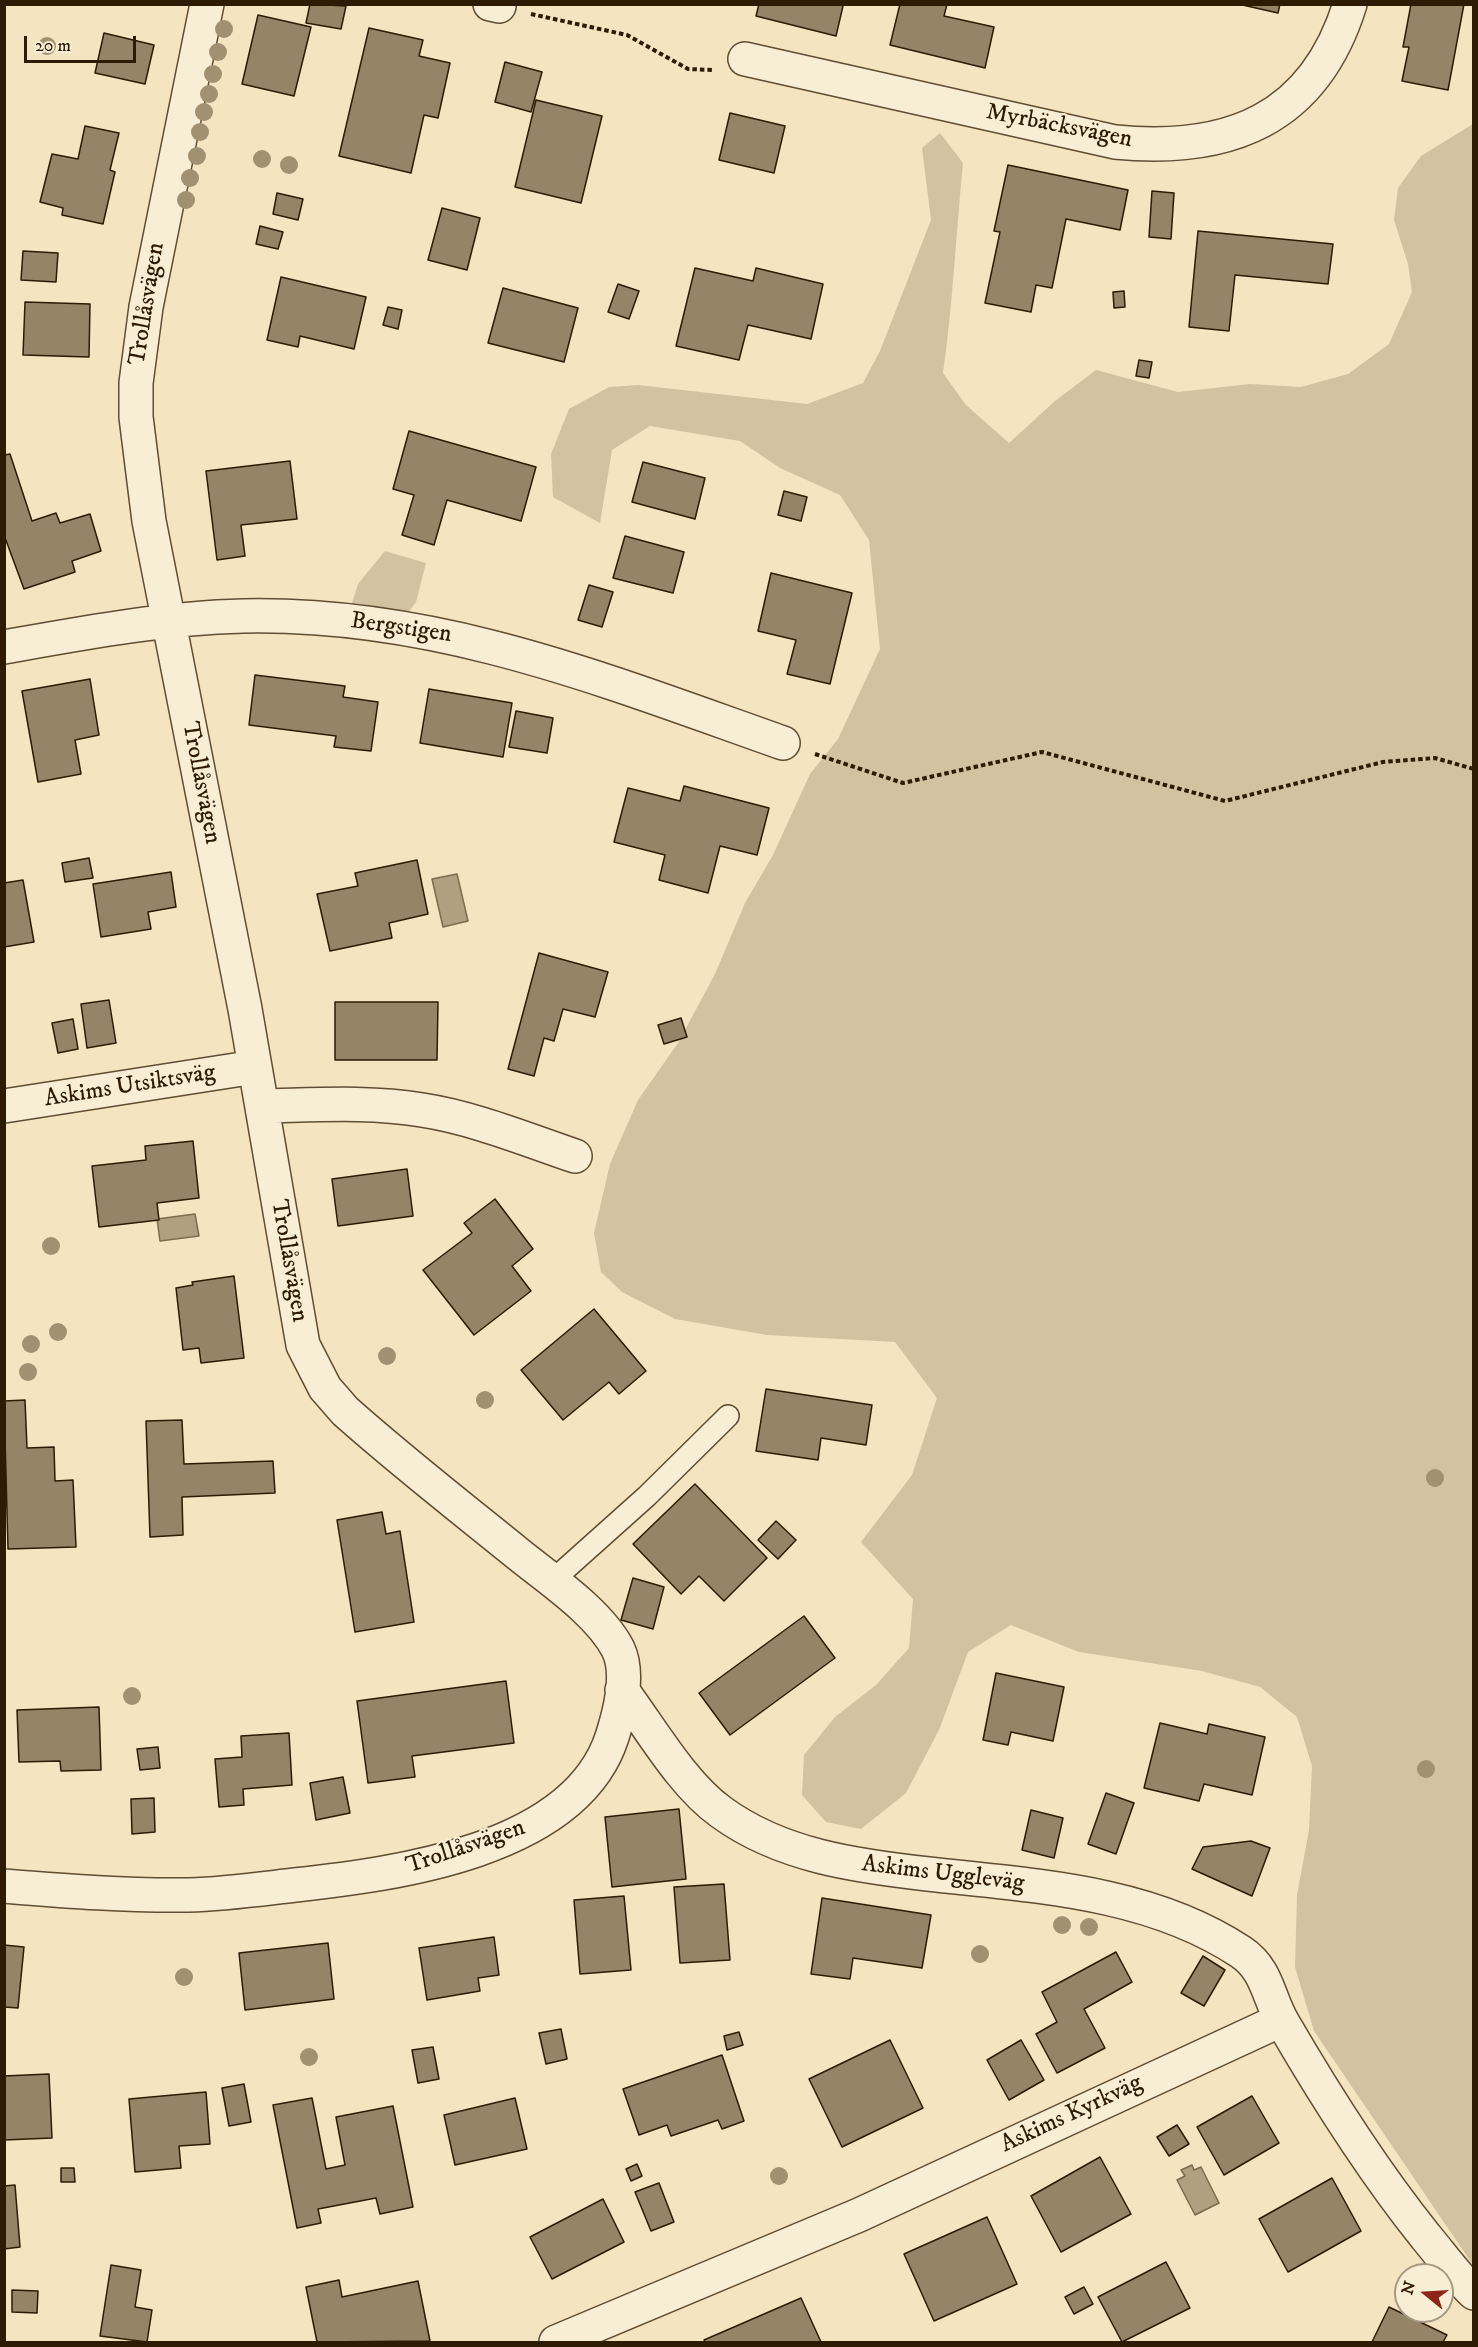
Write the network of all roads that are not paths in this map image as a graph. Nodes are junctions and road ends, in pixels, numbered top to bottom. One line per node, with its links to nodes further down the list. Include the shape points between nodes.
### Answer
1 (207, 4): 4 (street, Trollåsvägen, via 162,219 136,383 148,520)
2 (1350, 4): 3 (street, Myrbäcksvägen, via 1332,53 1296,97 1272,116 1242,130 1177,144 1115,142)
3 (745, 59)
4 (168, 621): 5 (street, Bergstigen); 6 (street, Bergstigen, via 296,616 406,627 459,637 587,674); 7 (street, Trollåsvägen)
5 (4, 647)
6 (783, 743)
7 (255, 1067): 8 (street, Askims Utsiktsväg); 9 (street, Trollåsvägen)
8 (4, 1106)
9 (262, 1106): 10 (street, via 349,1104 423,1110); 12 (street, Trollåsvägen, via 303,1345 313,1369 345,1411 381,1444)
10 (575, 1156)
11 (728, 1416): 12 (lane)
12 (552, 1581): 13 (street, Trollåsvägen, via 615,1644 622,1667)
13 (622, 1690): 14 (street, Trollåsvägen, via 610,1743 593,1773 579,1791 546,1819 508,1839 408,1870 263,1889 189,1895); 15 (street, Askims Uggleväg, via 701,1794 743,1826 838,1862 1068,1890 1149,1910 1223,1941 1245,1955 1264,1975)
14 (4, 1886)
15 (1281, 2020): 16 (street, via 1390,2193); 17 (street, Askims Kyrkväg, via 859,2215)
16 (1473, 2292)
17 (556, 2343)

